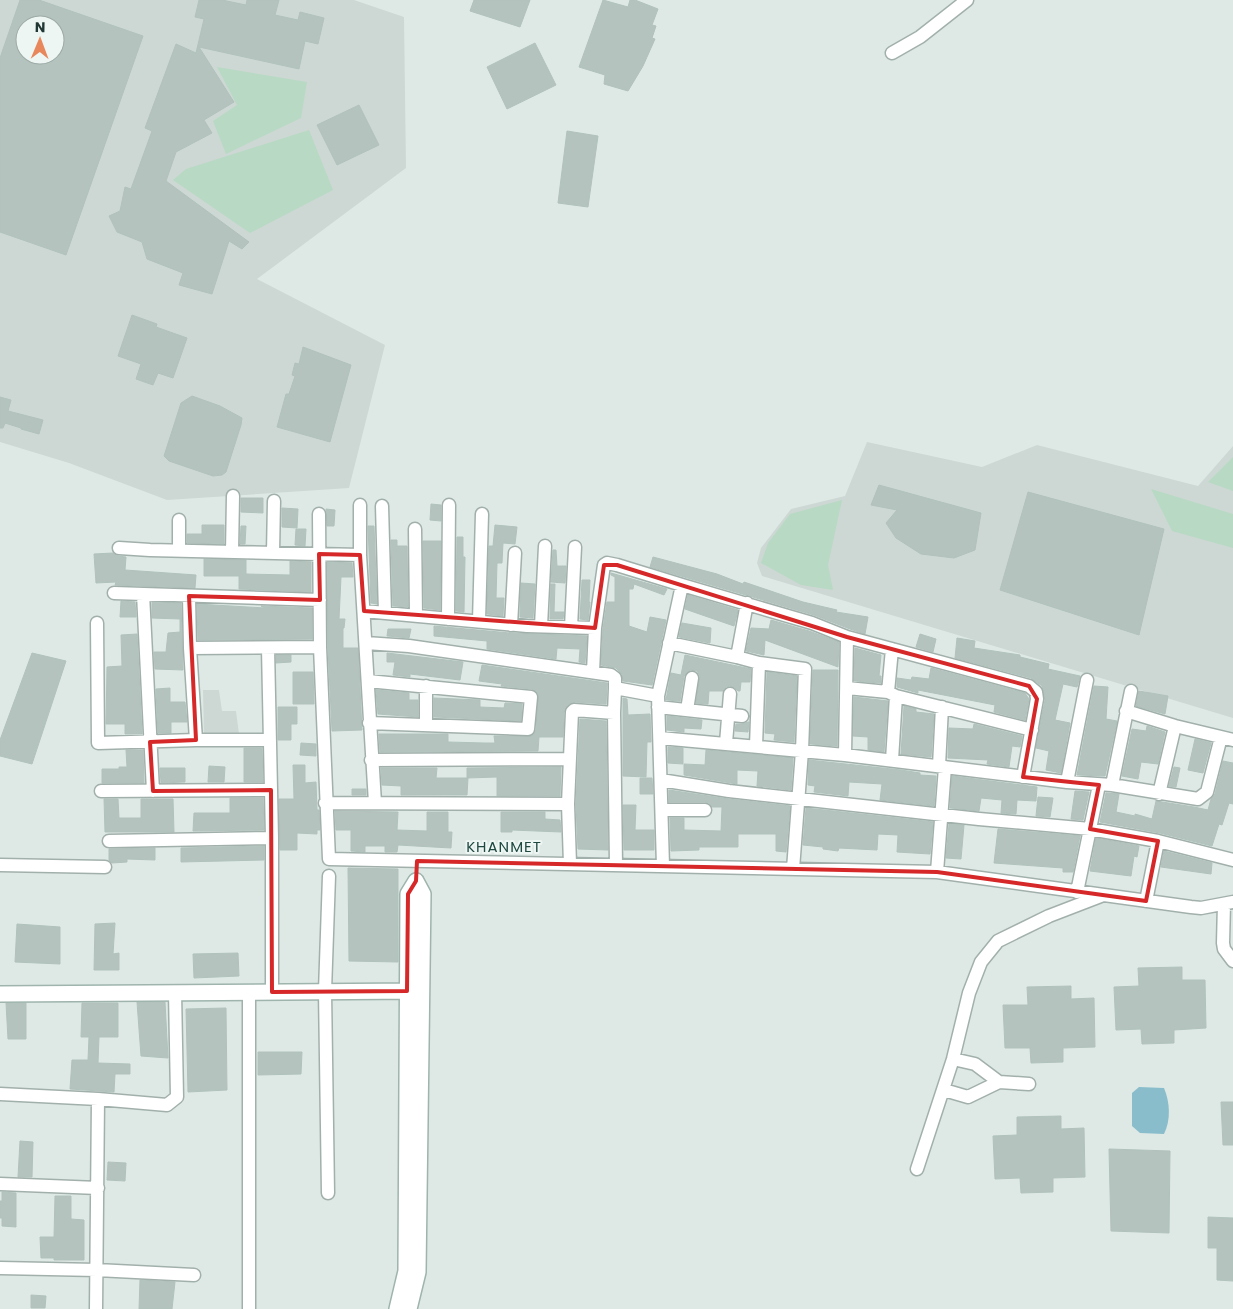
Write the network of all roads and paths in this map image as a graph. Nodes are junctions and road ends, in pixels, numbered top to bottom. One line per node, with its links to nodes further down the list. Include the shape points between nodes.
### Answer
1 (967, 0): 2 (street, via 920,37)
2 (892, 53)
3 (233, 496): 16 (street)
4 (274, 500): 17 (street)
5 (360, 505): 20 (street)
6 (449, 505): 30 (street)
7 (382, 506): 28 (street)
8 (319, 514): 19 (street)
9 (482, 514): 31 (street)
10 (179, 520): 15 (street)
11 (415, 530): 29 (street)
12 (545, 546): 34 (street)
13 (575, 547): 35 (street)
14 (119, 548): 15 (street)
15 (179, 551): 16 (street)
16 (232, 552): 17 (street)
17 (273, 553): 19 (street)
18 (515, 553): 33 (street)
19 (319, 554): 20 (street); 25 (street)
20 (360, 555): 27 (street)
21 (682, 585): 26 (street); 36 (street, via 617,565 604,565); 38 (street)
22 (114, 593): 23 (street)
23 (143, 594): 24 (street); 71 (street)
24 (189, 596): 25 (street); 41 (street)
25 (320, 600): 40 (street)
26 (747, 603): 37 (street); 44 (street)
27 (364, 611): 28 (street); 39 (street)
28 (385, 613): 29 (street)
29 (416, 616): 30 (street)
30 (448, 619): 31 (street)
31 (479, 622): 33 (street)
32 (97, 623): 71 (street, via 98,743)
33 (511, 624): 34 (street)
34 (541, 626): 35 (street)
35 (571, 627): 36 (street)
36 (595, 628): 46 (street)
37 (847, 637): 43 (street); 52 (street)
38 (669, 642): 44 (street); 56 (street)
39 (366, 643): 46 (street); 49 (street)
40 (320, 647): 42 (street); 89 (street)
41 (190, 648): 42 (street); 69 (street)
42 (268, 648): 70 (street)
43 (892, 649): 55 (street); 66 (street, via 1029,686 1036,692 1037,699)
44 (737, 657): 45 (street)
45 (760, 663): 73 (street); 74 (street, via 805,669)
46 (593, 672): 51 (street, via 613,676)
47 (692, 678): 58 (street)
48 (1087, 680): 82 (street)
49 (368, 681): 50 (street); 63 (street)
50 (426, 686): 64 (street); 64 (street, via 531,697 528,729)
51 (615, 688): 56 (street); 60 (street)
52 (847, 688): 55 (street); 75 (street)
53 (1131, 691): 59 (street)
54 (730, 694): 61 (street)
55 (892, 694): 57 (street); 78 (street)
56 (658, 702): 58 (street); 67 (street)
57 (942, 707): 66 (street); 79 (street)
58 (687, 710): 61 (street)
59 (1126, 711): 65 (street); 83 (street)
60 (614, 713): 76 (street, via 572,711); 103 (street)
61 (728, 715): 62 (street); 72 (street)
62 (742, 716)
63 (370, 723): 64 (street); 77 (street)
64 (426, 724)
65 (1175, 726): 68 (street); 87 (street)
66 (1032, 730): 80 (street)
67 (660, 738): 72 (street); 81 (street)
68 (1227, 739): 87 (street, via 1204,796 1198,799)
69 (196, 740): 70 (street); 71 (street)
70 (270, 740): 84 (street)
71 (150, 742): 86 (street)
72 (726, 743): 73 (street)
73 (756, 746): 74 (street)
74 (802, 751): 75 (street); 88 (street)
75 (845, 755): 78 (street)
76 (569, 759): 77 (street); 91 (street)
77 (371, 760): 90 (street)
78 (892, 760): 79 (street)
79 (942, 766): 80 (street); 94 (street)
80 (1023, 777): 82 (street)
81 (661, 780): 88 (street, via 729,791); 92 (street)
82 (1067, 782): 83 (street)
83 (1106, 785): 87 (street); 95 (street)
84 (271, 790): 86 (street); 96 (street)
85 (101, 791): 86 (street)
86 (153, 791)
87 (1159, 794)
88 (798, 797): 94 (street); 106 (street)
89 (325, 803): 90 (street); 100 (street, via 329,859)
90 (374, 803): 91 (street)
91 (568, 804): 101 (street)
92 (662, 810): 93 (street); 104 (street)
93 (705, 810)
94 (940, 815): 95 (street); 107 (street)
95 (1090, 828): 98 (street); 110 (street)
96 (272, 838): 97 (street); 119 (street)
97 (109, 841)
98 (1158, 841): 99 (street); 112 (street)
99 (1233, 860)
100 (416, 861): 101 (street); 109 (street)
101 (570, 864): 103 (street)
102 (0, 865): 105 (street)
103 (616, 865): 104 (street)
104 (663, 866): 106 (street)
105 (105, 867)
106 (793, 869): 107 (street)
107 (937, 872): 110 (street)
108 (329, 876): 115 (street)
109 (416, 881): 116 (street, via 424,894)
110 (1077, 892): 111 (street)
111 (1104, 896): 112 (street); 121 (street, via 1049,916 998,941 981,962 969,993)
112 (1146, 901): 113 (street, via 1201,908)
113 (1229, 903): 114 (street, via 1223,943)
114 (1233, 961)
115 (325, 991): 116 (street); 119 (street); 130 (street)
116 (414, 991): 136 (street, via 406,1271); 137 (street, via 418,1272)
117 (175, 992): 118 (street); 120 (street); 126 (street, via 177,1096 167,1105)
118 (249, 992): 119 (street); 135 (street)
119 (272, 992)
120 (0, 994)
121 (953, 1059): 122 (street, via 975,1064); 124 (street)
122 (999, 1082): 123 (street); 124 (street, via 968,1097)
123 (1029, 1084)
124 (944, 1090): 127 (street)
125 (0, 1094): 126 (street)
126 (98, 1099): 129 (street)
127 (917, 1169)
128 (0, 1184): 129 (street)
129 (98, 1188): 132 (street)
130 (328, 1193)
131 (0, 1268): 132 (street)
132 (97, 1270): 133 (street); 134 (street)
133 (194, 1275)
134 (96, 1309)
135 (250, 1309)
136 (397, 1309)
137 (409, 1309)

